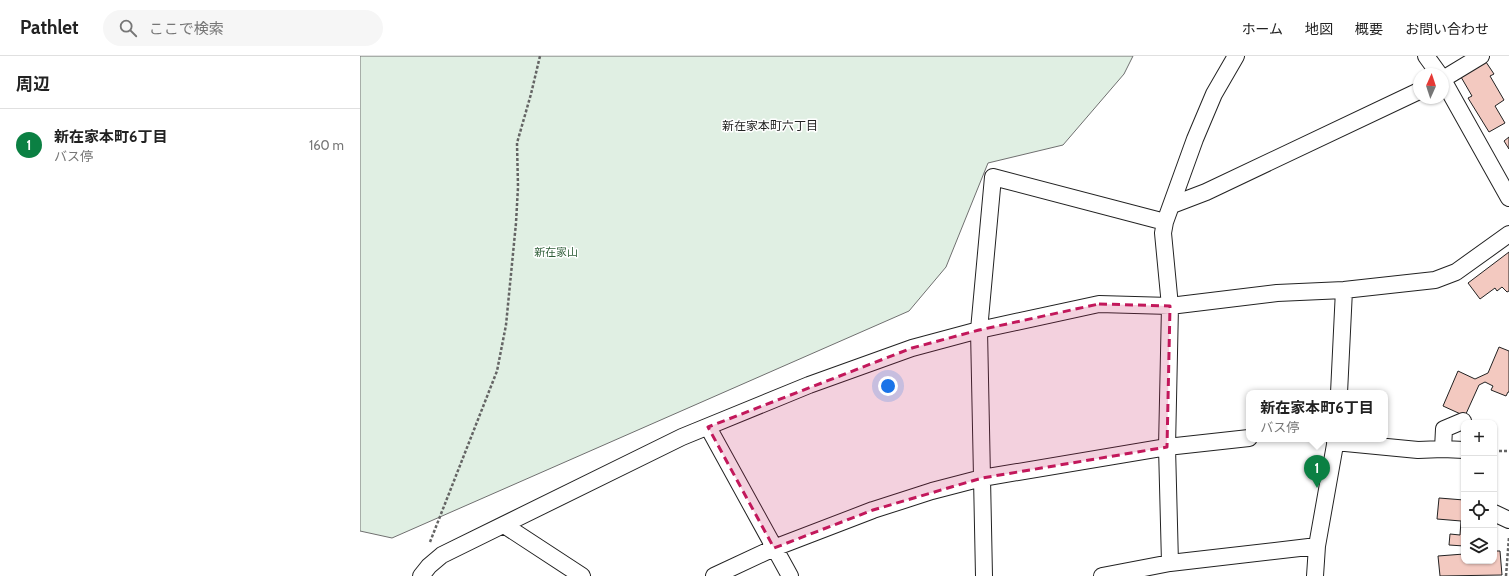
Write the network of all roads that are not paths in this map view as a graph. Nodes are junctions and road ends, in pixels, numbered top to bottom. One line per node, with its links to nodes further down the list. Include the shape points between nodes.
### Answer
1 (1236, 56): 9 (street, via 1214,94)
2 (1426, 56): 4 (street)
3 (1482, 56): 5 (street)
4 (1435, 68)
5 (1449, 76)
6 (1449, 91): 8 (street)
7 (1413, 94): 9 (street, via 1206,192)
8 (1509, 198)
9 (1172, 205): 10 (street)
10 (1165, 222): 13 (street, via 1163,233); 14 (street, via 994,177)
11 (1509, 234): 12 (street, via 1456,272 1435,280)
12 (1344, 290): 13 (street, via 1277,293); 15 (street)
13 (1170, 306): 14 (street, via 1100,304); 21 (street)
14 (979, 330): 17 (street, via 912,348 809,385); 24 (street)
15 (1339, 390)
16 (1461, 422): 22 (street, via 1444,429)
17 (708, 427): 27 (street, via 682,437); 29 (street)
18 (1246, 438): 21 (street)
19 (1336, 442): 28 (street)
20 (1345, 442): 22 (street, via 1418,450)
21 (1167, 447): 24 (street); 30 (street)
22 (1443, 449): 23 (street)
23 (1461, 450)
24 (982, 478): 29 (street, via 873,510); 35 (street)
25 (1497, 514): 26 (street)
26 (1509, 520)
27 (504, 525): 31 (street, via 442,555); 32 (street)
28 (1317, 546): 30 (street); 37 (street)
29 (774, 548): 33 (street); 34 (street)
30 (1170, 563): 36 (street)
31 (425, 571)
32 (582, 576)
33 (714, 576)
34 (790, 576)
35 (984, 576)
36 (1102, 576)
37 (1315, 576)

